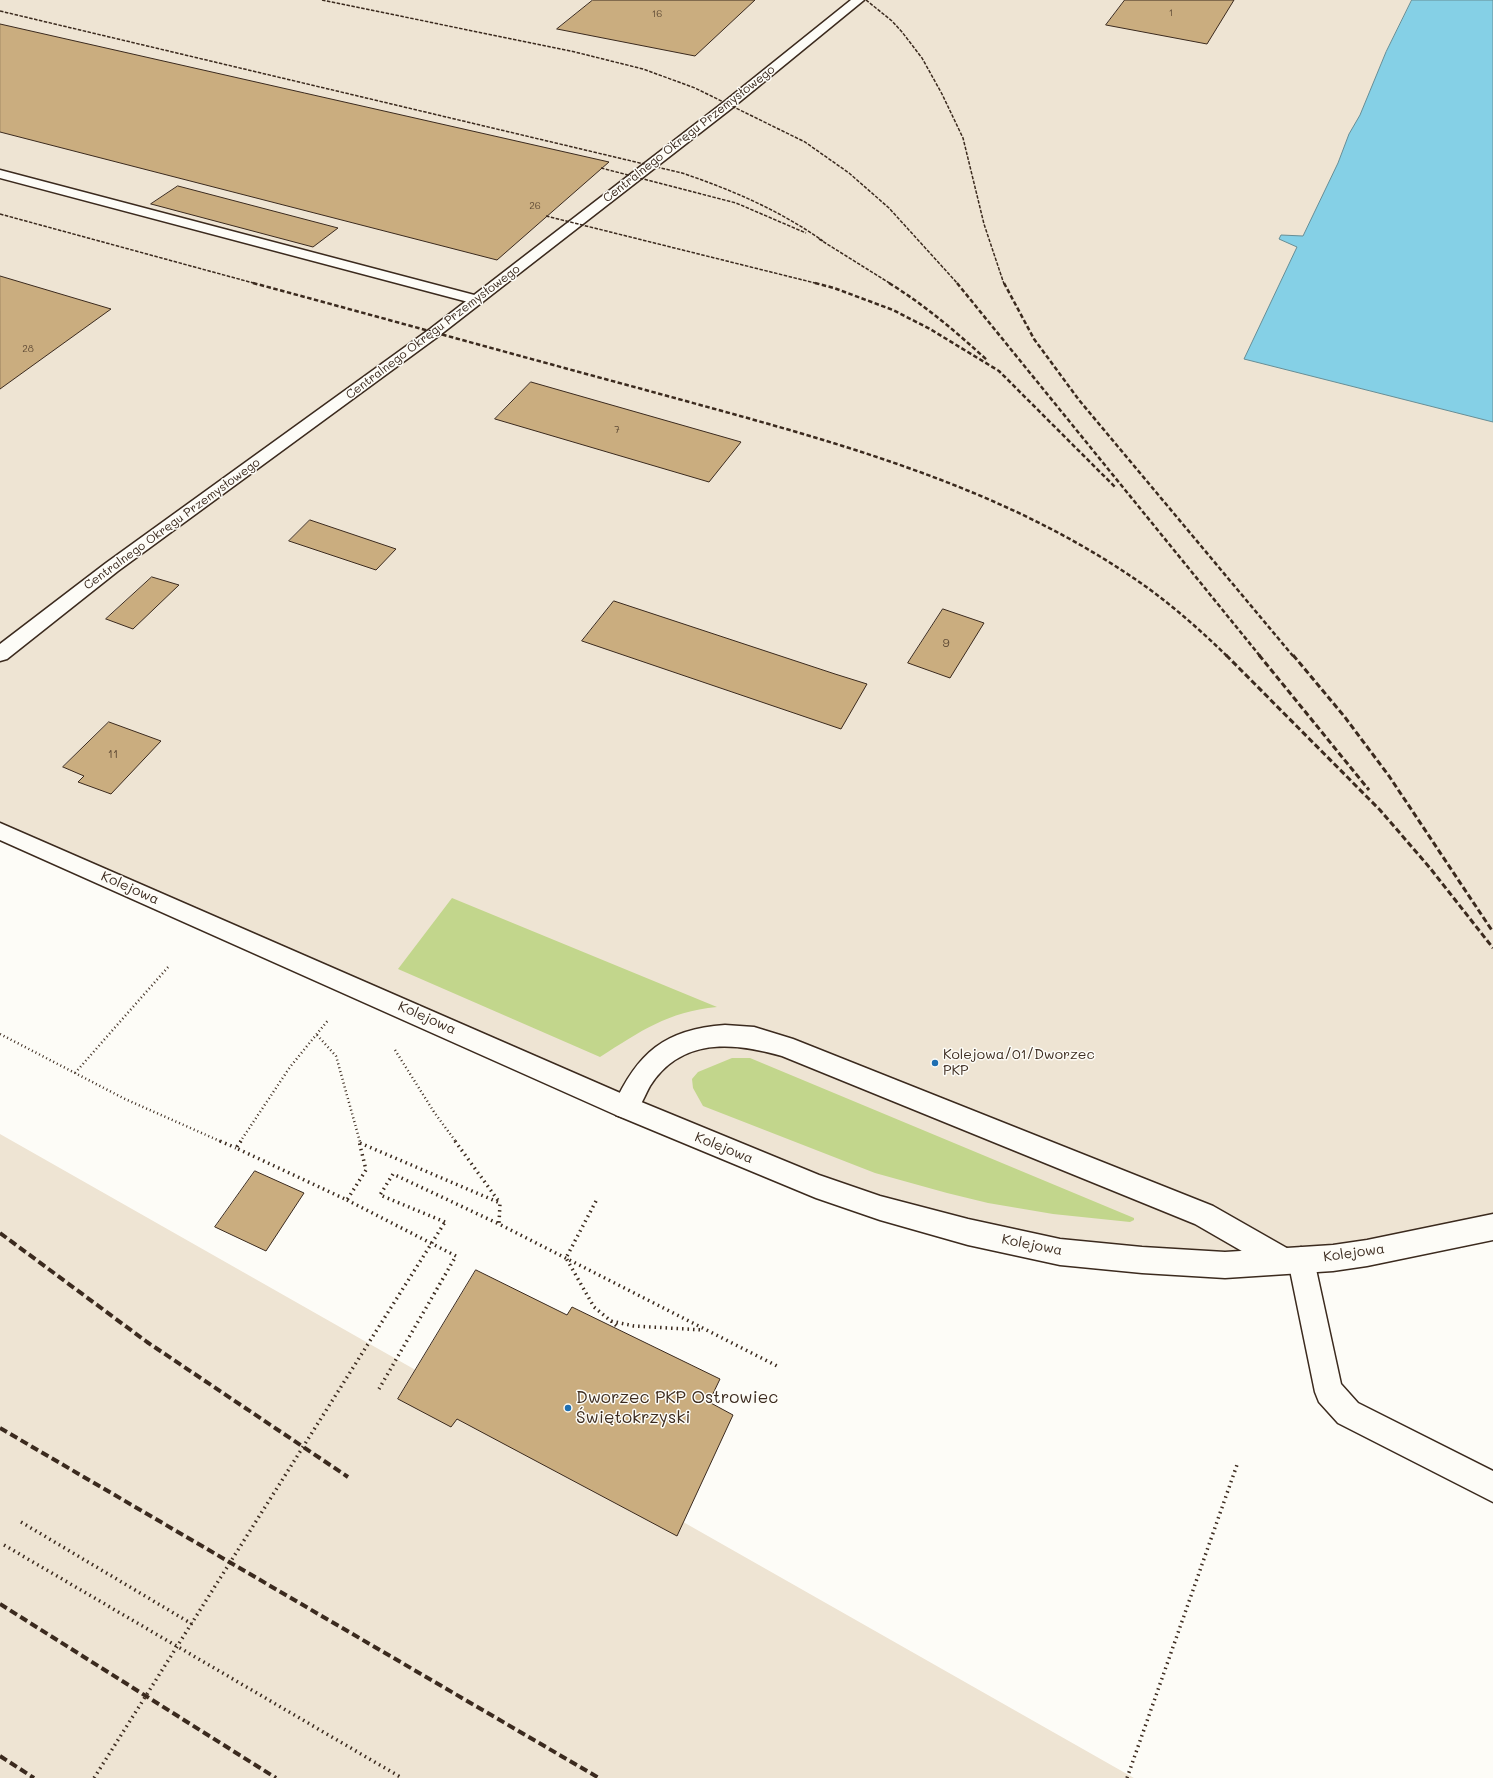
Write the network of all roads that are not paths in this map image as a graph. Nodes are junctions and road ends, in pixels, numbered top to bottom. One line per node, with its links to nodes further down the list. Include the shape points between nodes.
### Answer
1 (858, 0): 3 (street, Centralnego Okręgu Przemysłowego, via 728,106)
2 (0, 174): 3 (street)
3 (476, 300): 4 (street, Centralnego Okręgu Przemysłowego, via 112,567)
4 (0, 654)
5 (0, 831): 6 (street, Kolejowa)
6 (625, 1107): 8 (street, Kolejowa, via 816,1186 880,1208 968,1232 1060,1252 1142,1260 1225,1265); 8 (street, via 655,1061 670,1050 689,1041 713,1035 750,1037 785,1046 1204,1215)
7 (1493, 1227): 8 (street, Kolejowa, via 1367,1253)
8 (1292, 1260): 9 (street, via 1329,1392 1348,1413)
9 (1493, 1487)

